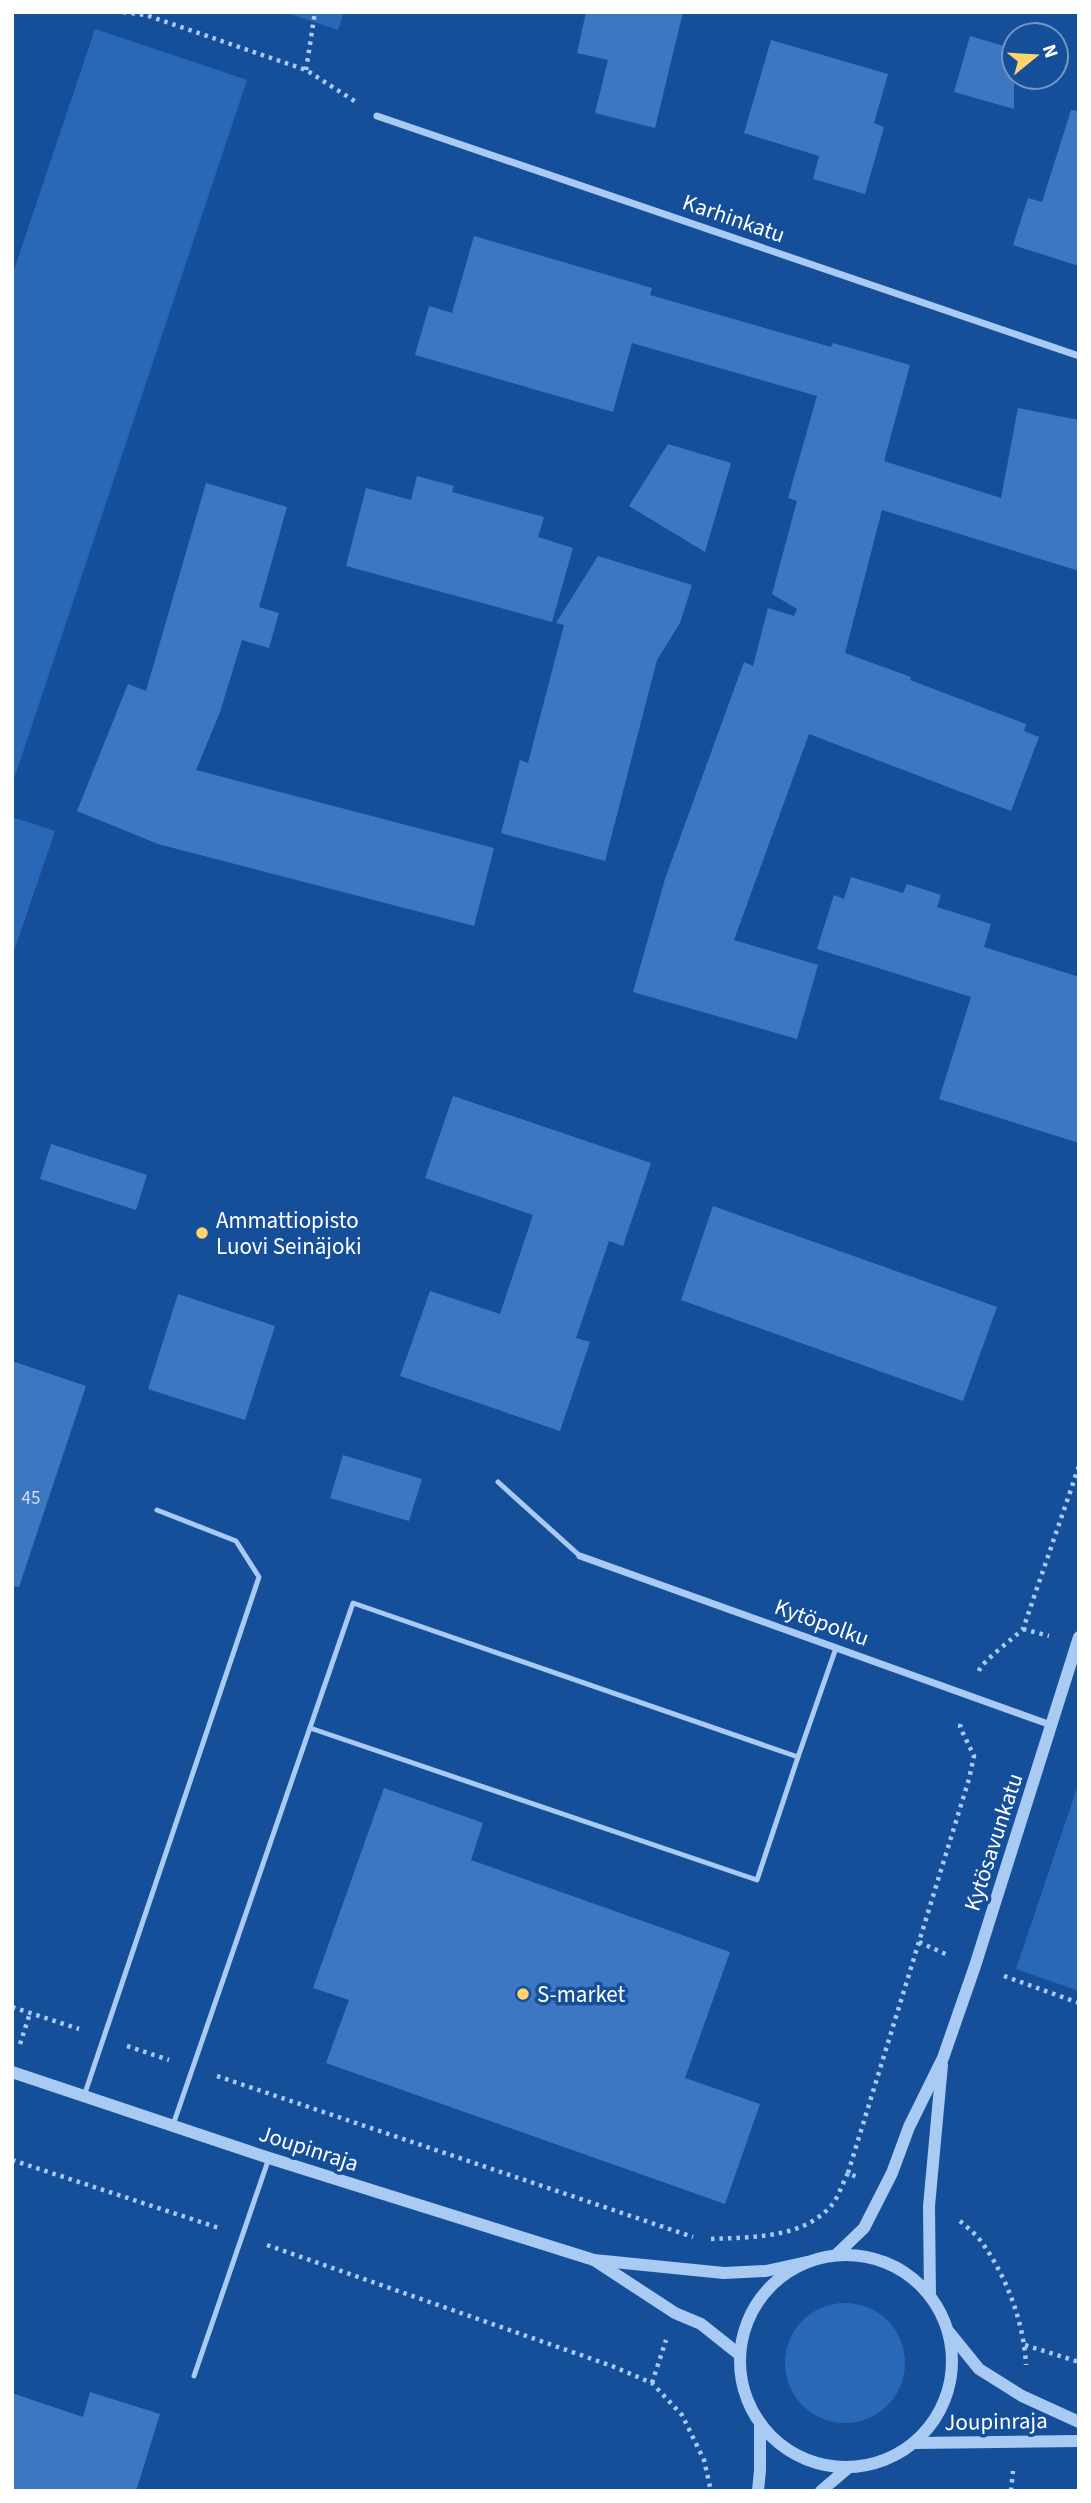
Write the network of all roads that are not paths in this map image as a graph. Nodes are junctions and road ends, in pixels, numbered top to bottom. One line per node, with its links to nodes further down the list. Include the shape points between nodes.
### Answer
1 (377, 116): 2 (street, Karhinkatu)
2 (1079, 356)
3 (498, 1482): 5 (lane)
4 (157, 1510): 13 (lane, via 236,1541 258,1577)
5 (580, 1556): 7 (street, Kytöpolku)
6 (1079, 1637): 8 (street, Kytösavunkatu)
7 (836, 1648): 8 (street, Kytöpolku); 10 (lane)
8 (1052, 1726): 11 (street, Kytösavunkatu)
9 (310, 1728): 10 (lane, via 757,1880); 10 (lane, via 353,1603); 14 (lane)
10 (797, 1757)
11 (943, 2058): 16 (street, Kytösavunkatu, via 864,2228); 19 (street, Kytösavunkatu, via 929,2206)
12 (12, 2072): 13 (street, Joupinraja)
13 (84, 2096): 14 (street, Joupinraja)
14 (173, 2126): 15 (street, Joupinraja)
15 (269, 2158): 17 (street, Joupinraja); 22 (lane)
16 (836, 2255): 18 (street); 19 (street, via 872,2258 904,2272)
17 (594, 2260): 18 (street, Joupinraja, via 724,2273 766,2271); 21 (street, Joupinraja, via 675,2313 701,2324)
18 (807, 2262): 21 (street, via 781,2277 760,2298 746,2325)
19 (930, 2296): 20 (street)
20 (949, 2332): 23 (street, Joupinraja, via 979,2370 1022,2396); 26 (street, via 953,2363 948,2393 935,2420)
21 (740, 2355): 24 (street, via 744,2391)
22 (194, 2376)
23 (1079, 2421)
24 (760, 2423): 27 (street, via 783,2448 814,2463); 28 (street)
25 (1079, 2441): 26 (street, Joupinraja)
26 (915, 2443): 27 (street, via 883,2461)
27 (848, 2468): 29 (street)
28 (758, 2491)
29 (821, 2491)

